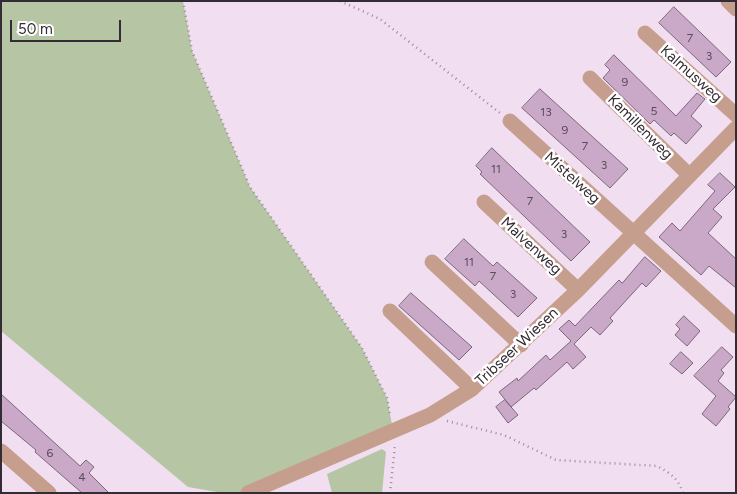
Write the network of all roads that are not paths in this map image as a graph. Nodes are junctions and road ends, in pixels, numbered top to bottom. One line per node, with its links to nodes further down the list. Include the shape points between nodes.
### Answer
1 (728, 1): 2 (street)
2 (736, 9)
3 (646, 33): 5 (street, Kalmusweg)
4 (590, 78): 8 (street, Kamillenweg)
5 (736, 115)
6 (510, 121): 10 (street, Mistelweg)
7 (736, 128): 8 (street, Tribseer Wiesen)
8 (689, 175): 10 (street, Tribseer Wiesen)
9 (484, 202): 12 (street, Malvenweg)
10 (634, 234): 12 (street, Tribseer Wiesen); 14 (street, Mistelweg)
11 (432, 262): 15 (street)
12 (578, 290): 15 (street, Tribseer Wiesen)
13 (390, 311): 16 (street)
14 (736, 326)
15 (521, 345): 16 (street, Tribseer Wiesen)
16 (472, 389): 19 (street, Tribseer Wiesen, via 430,415)
17 (1, 452): 18 (street)
18 (49, 493)
19 (248, 493)

